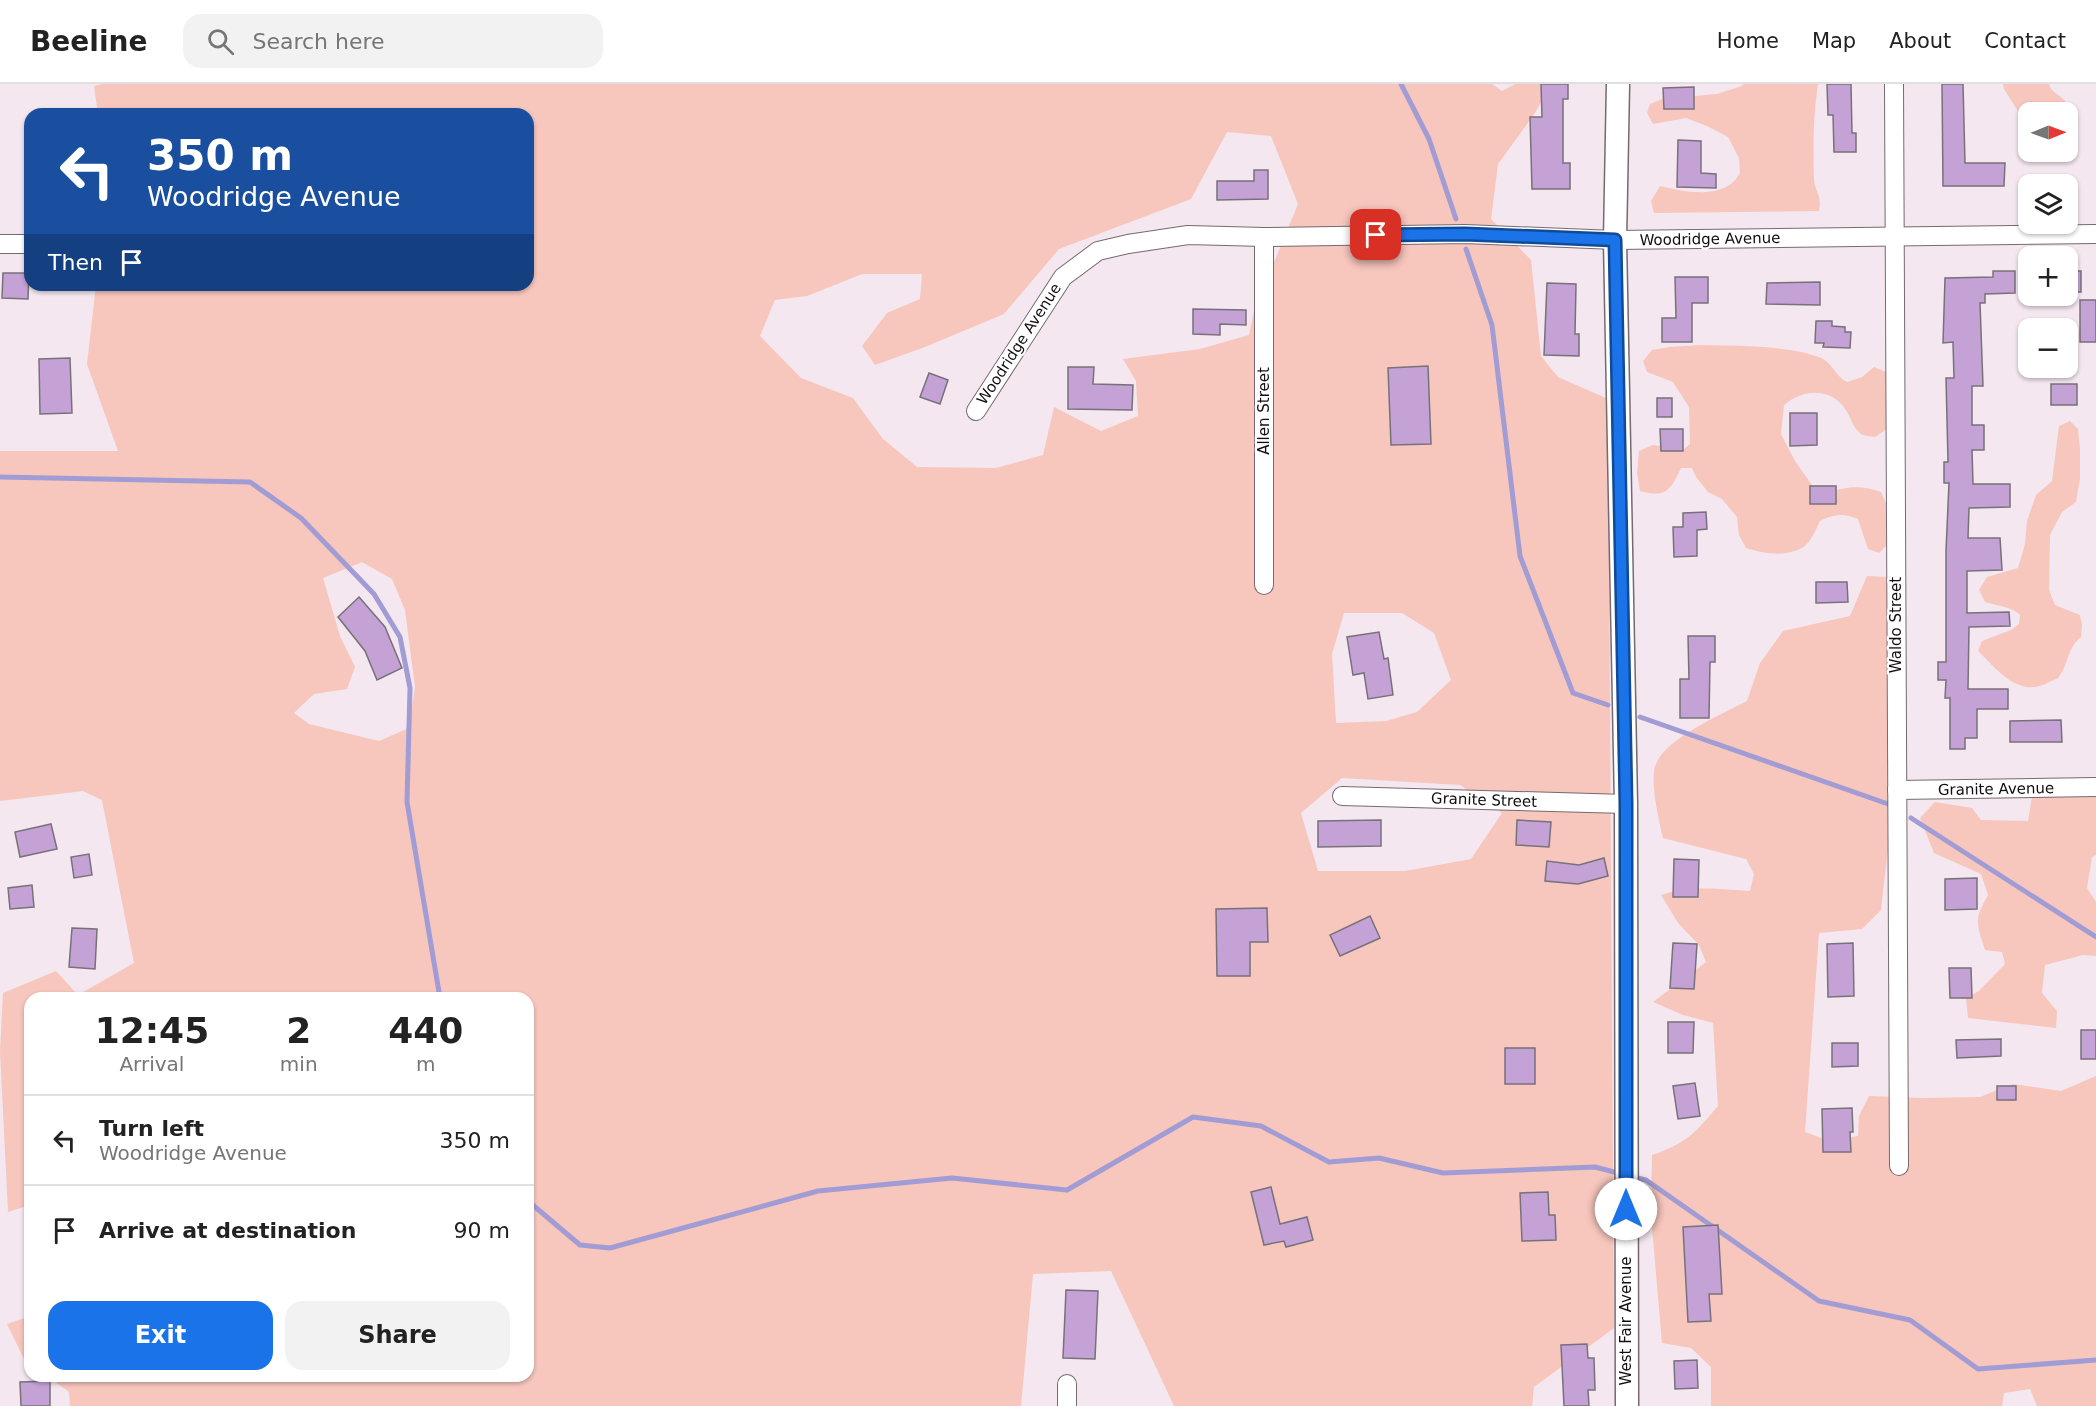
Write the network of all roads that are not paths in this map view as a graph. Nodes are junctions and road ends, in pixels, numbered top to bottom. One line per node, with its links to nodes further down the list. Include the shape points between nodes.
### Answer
1 (1618, 84): 6 (street, West Fair Avenue)
2 (1894, 84): 5 (street, Waldo Street)
3 (2096, 234): 5 (street, Woodridge Avenue)
4 (1264, 237): 6 (street, Woodridge Avenue, via 1465,234); 9 (street, Woodridge Avenue, via 1188,235 1098,251 1063,277); 10 (street, Allen Street)
5 (1894, 237): 6 (street, Woodridge Avenue); 12 (street, Waldo Street)
6 (1615, 240): 14 (street, West Fair Avenue)
7 (0, 244): 8 (street)
8 (24, 244)
9 (976, 411)
10 (1264, 585)
11 (2096, 787): 12 (street, Granite Avenue)
12 (1897, 790): 15 (street, Waldo Street)
13 (1342, 796): 14 (street, Granite Street)
14 (1626, 804): 18 (street, West Fair Avenue)
15 (1899, 1167)
16 (1067, 1384): 17 (street)
17 (1067, 1406)
18 (1627, 1406)

